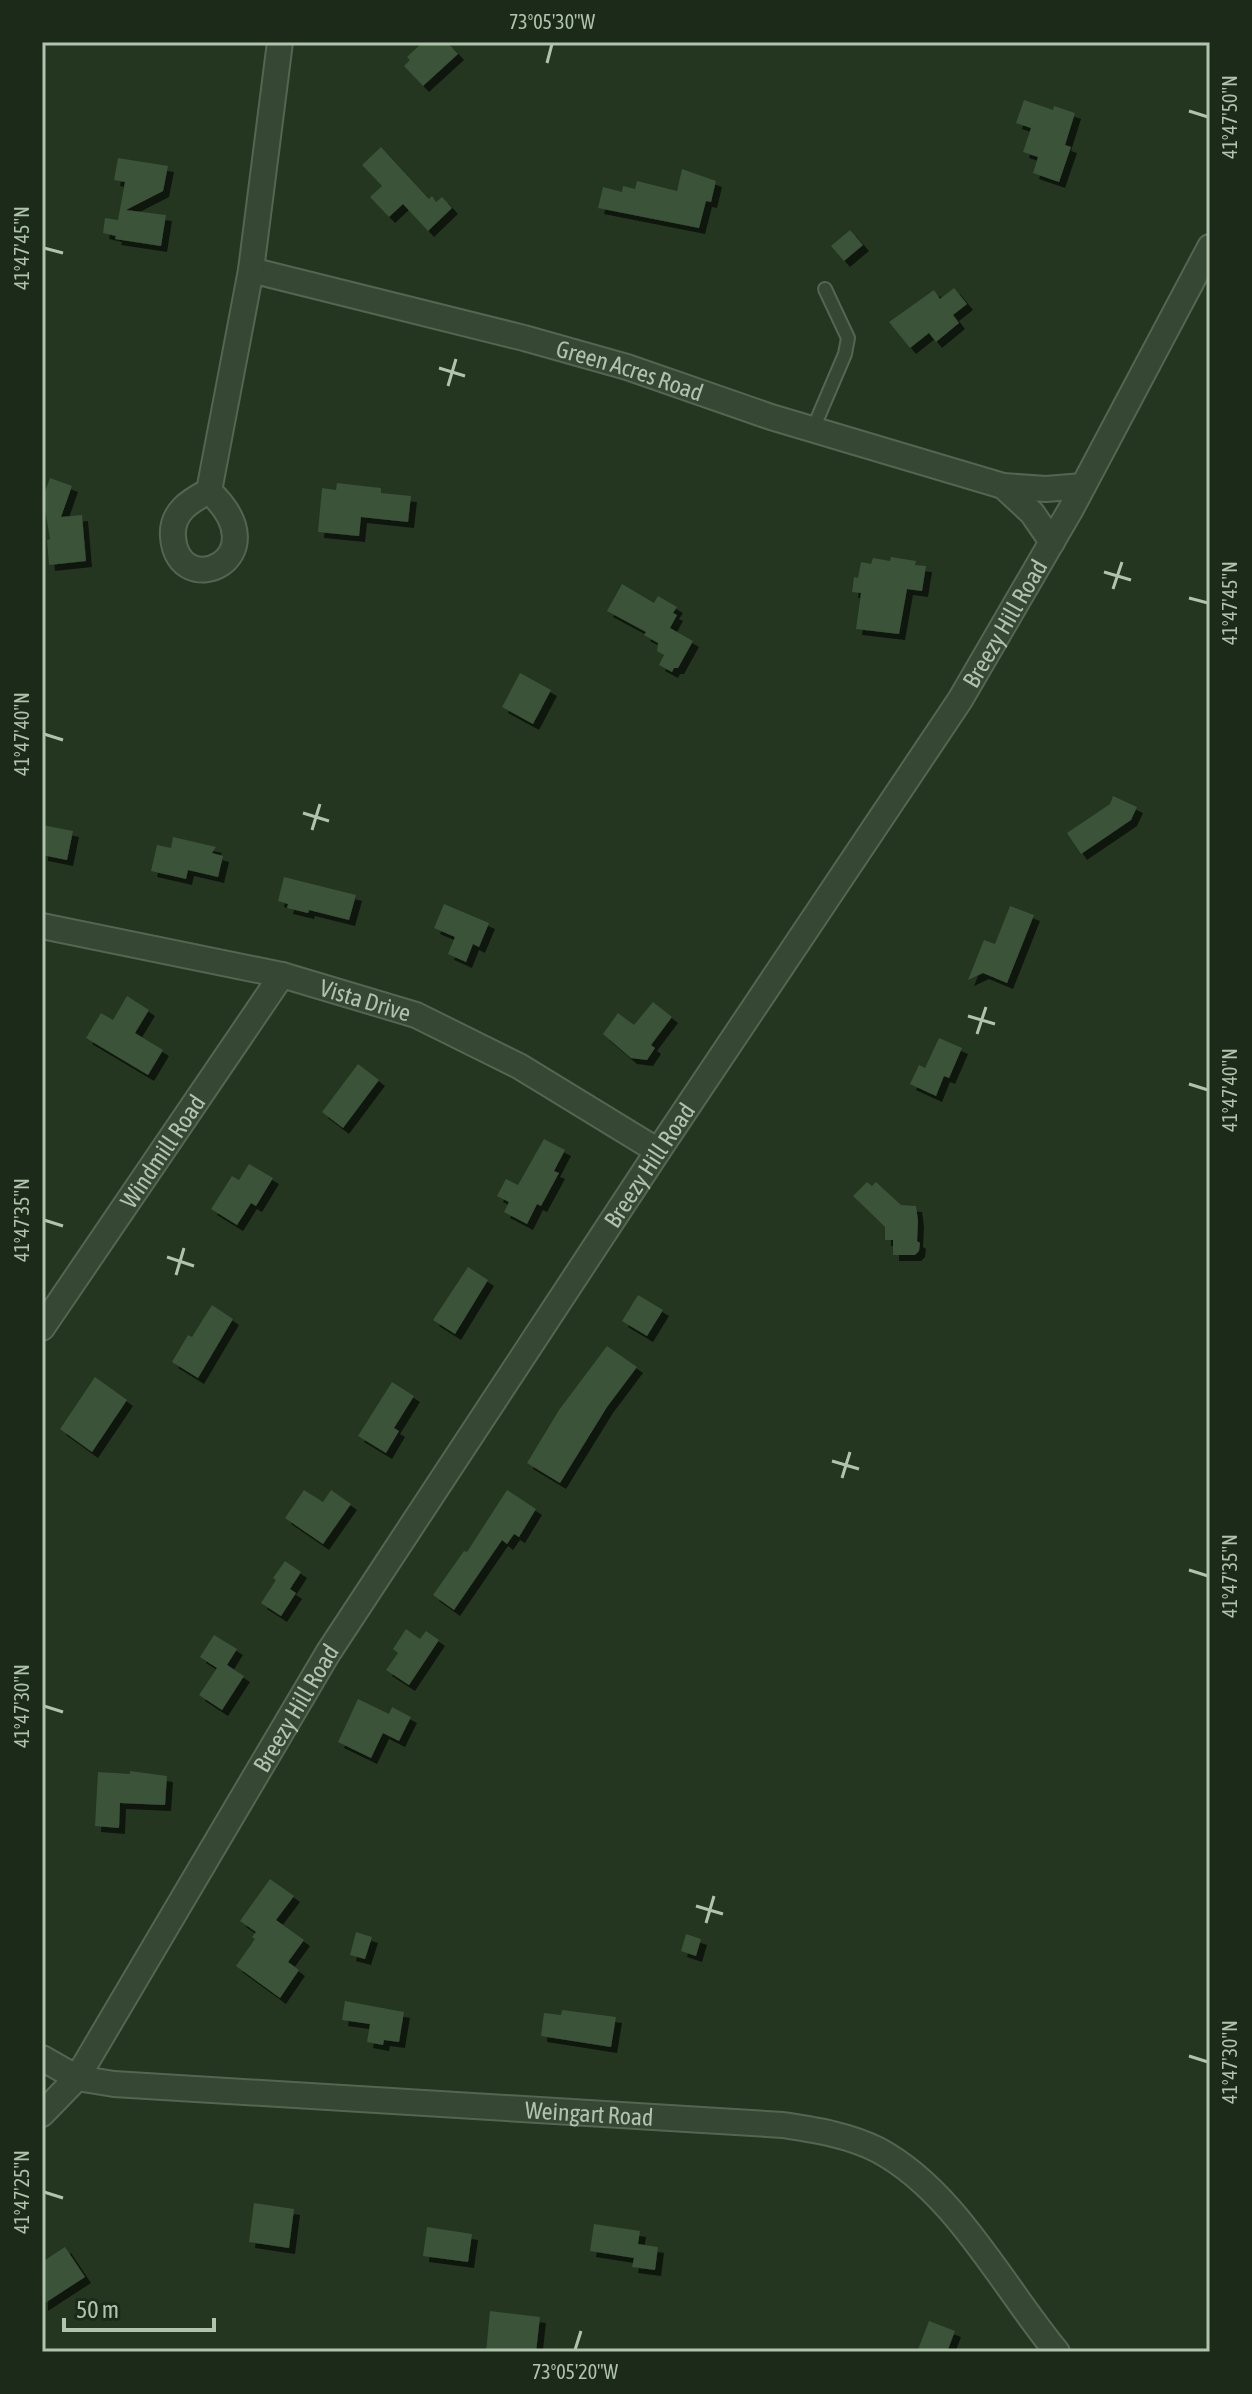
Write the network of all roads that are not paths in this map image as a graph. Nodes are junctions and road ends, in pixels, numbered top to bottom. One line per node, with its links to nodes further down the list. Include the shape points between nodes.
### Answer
1 (280, 42): 3 (street)
2 (1210, 247): 7 (street, Breezy Hill Road)
3 (251, 270): 5 (street, Green Acres Road, via 627,367); 8 (street)
4 (825, 289): 5 (lane, via 848,338)
5 (813, 429): 6 (street, Green Acres Road)
6 (1003, 486): 7 (street, Green Acres Road); 9 (street, Green Acres Road, via 1032,513)
7 (1083, 486): 9 (street, Breezy Hill Road)
8 (209, 491)
9 (1052, 542): 12 (street, Breezy Hill Road, via 960,700)
10 (42, 926): 11 (street, Vista Drive)
11 (282, 975): 12 (street, Vista Drive, via 416,1015 519,1066); 13 (street, Windmill Road)
12 (658, 1151): 15 (street, Breezy Hill Road, via 328,1653)
13 (42, 1328)
14 (42, 2058): 15 (street)
15 (77, 2078): 16 (street); 17 (street, Weingart Road, via 375,2102 783,2125 840,2136 891,2157 928,2188)
16 (42, 2114)
17 (1057, 2352)

